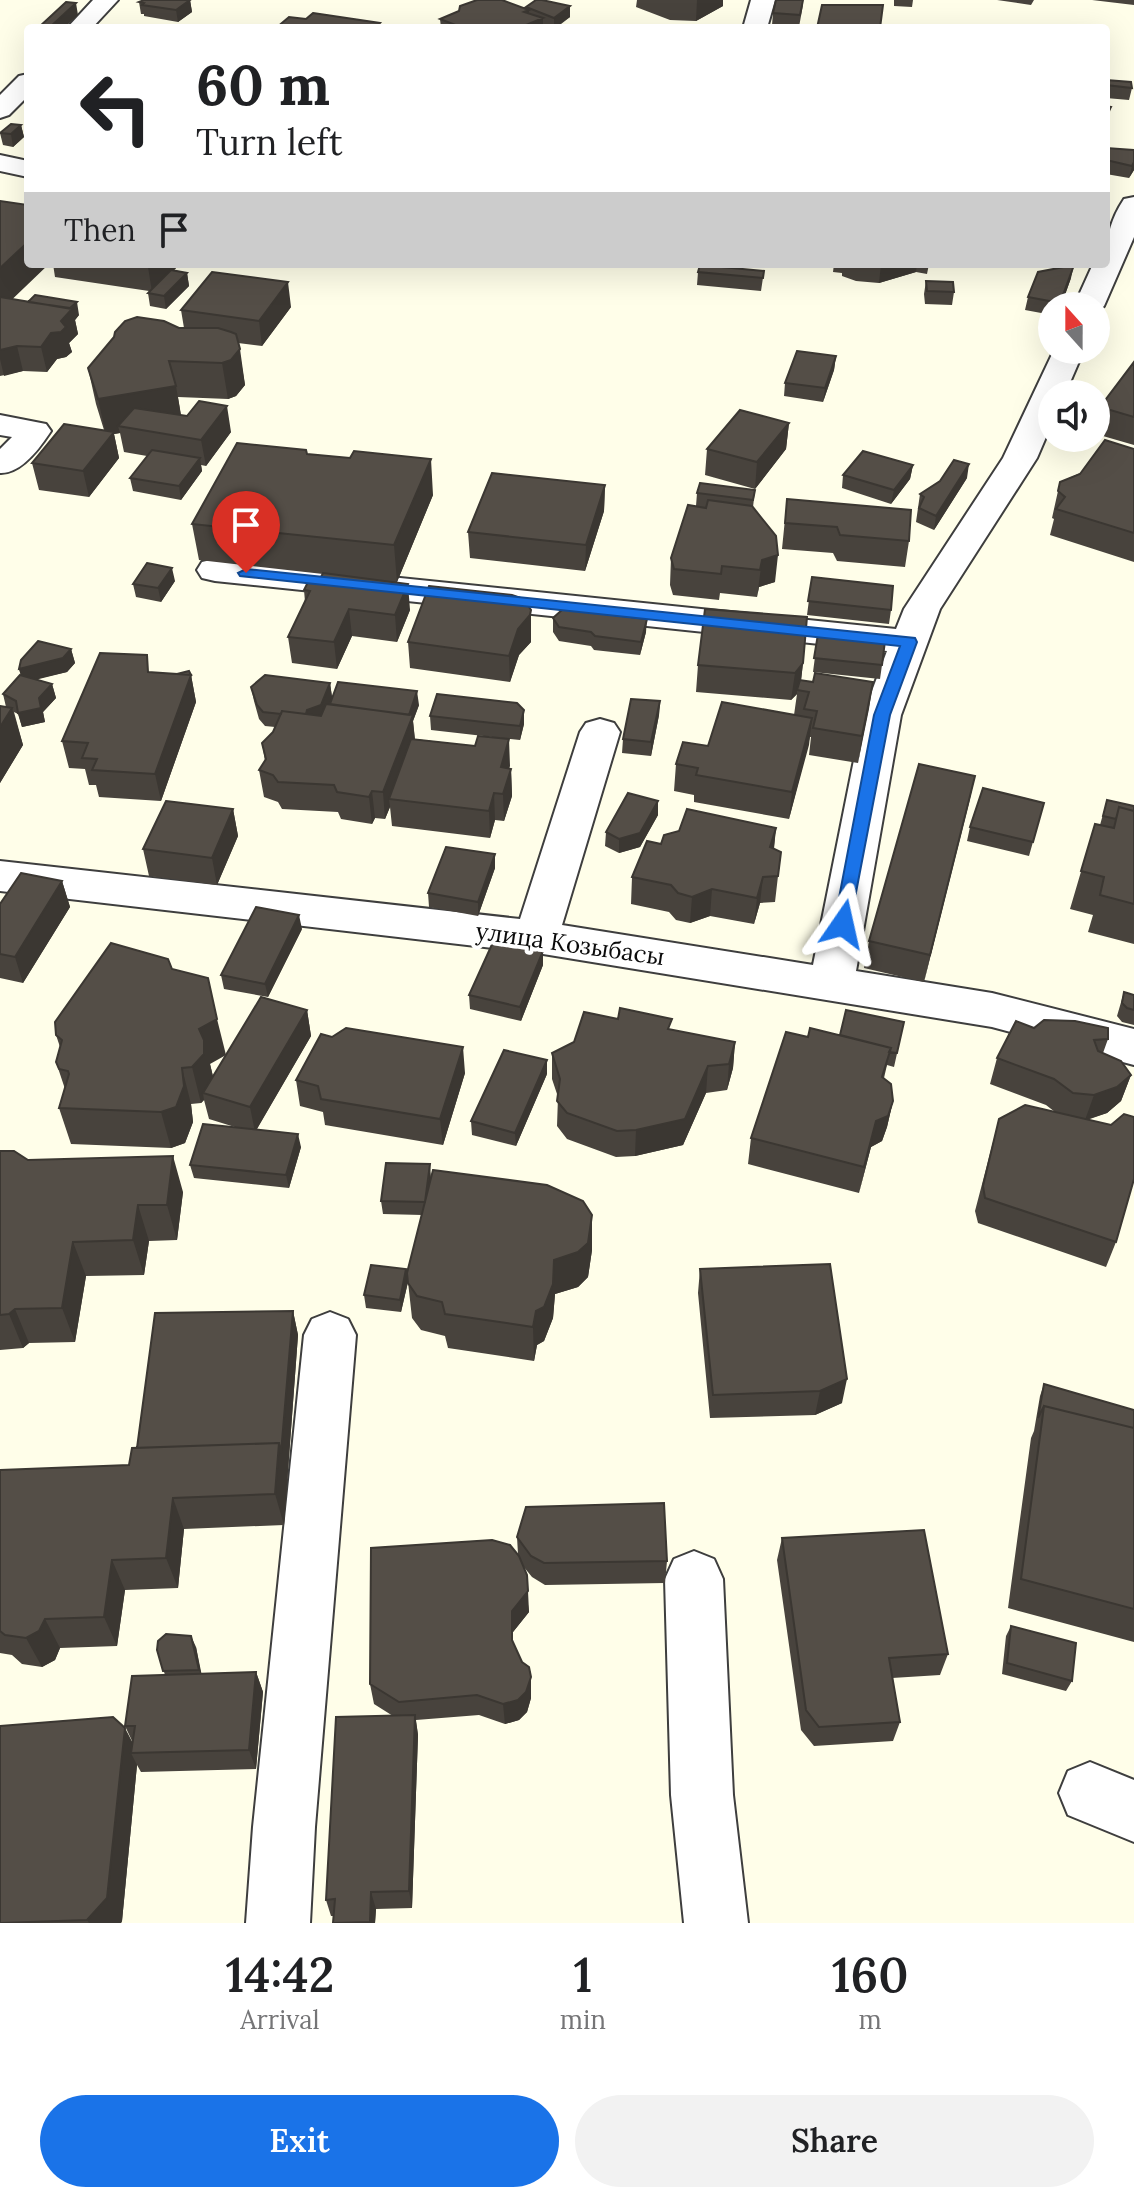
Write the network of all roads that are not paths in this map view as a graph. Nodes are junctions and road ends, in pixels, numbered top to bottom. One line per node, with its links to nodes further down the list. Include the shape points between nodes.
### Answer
1 (106, 0): 3 (street)
2 (763, 0): 4 (street)
3 (83, 24)
4 (756, 24)
5 (24, 85): 6 (street)
6 (0, 110)
7 (0, 163): 8 (street)
8 (24, 168)
9 (1134, 205): 10 (street)
10 (1110, 259)
11 (1106, 268): 12 (street)
12 (1095, 292)
13 (1063, 364): 17 (street, via 1020,458 922,609)
14 (0, 425): 15 (street, via 35,431)
15 (4, 464)
16 (215, 570): 17 (street)
17 (910, 642): 21 (street, via 882,715)
18 (600, 732): 20 (street)
19 (0, 876): 20 (street, улица Козыбасы)
20 (537, 937): 21 (street, улица Козыбасы)
21 (831, 984): 22 (street, улица Козыбасы, via 992,1010)
22 (1134, 1047)
23 (330, 1335): 25 (street)
24 (694, 1579): 26 (street, via 702,1795)
25 (278, 1923)
26 (716, 1923)

